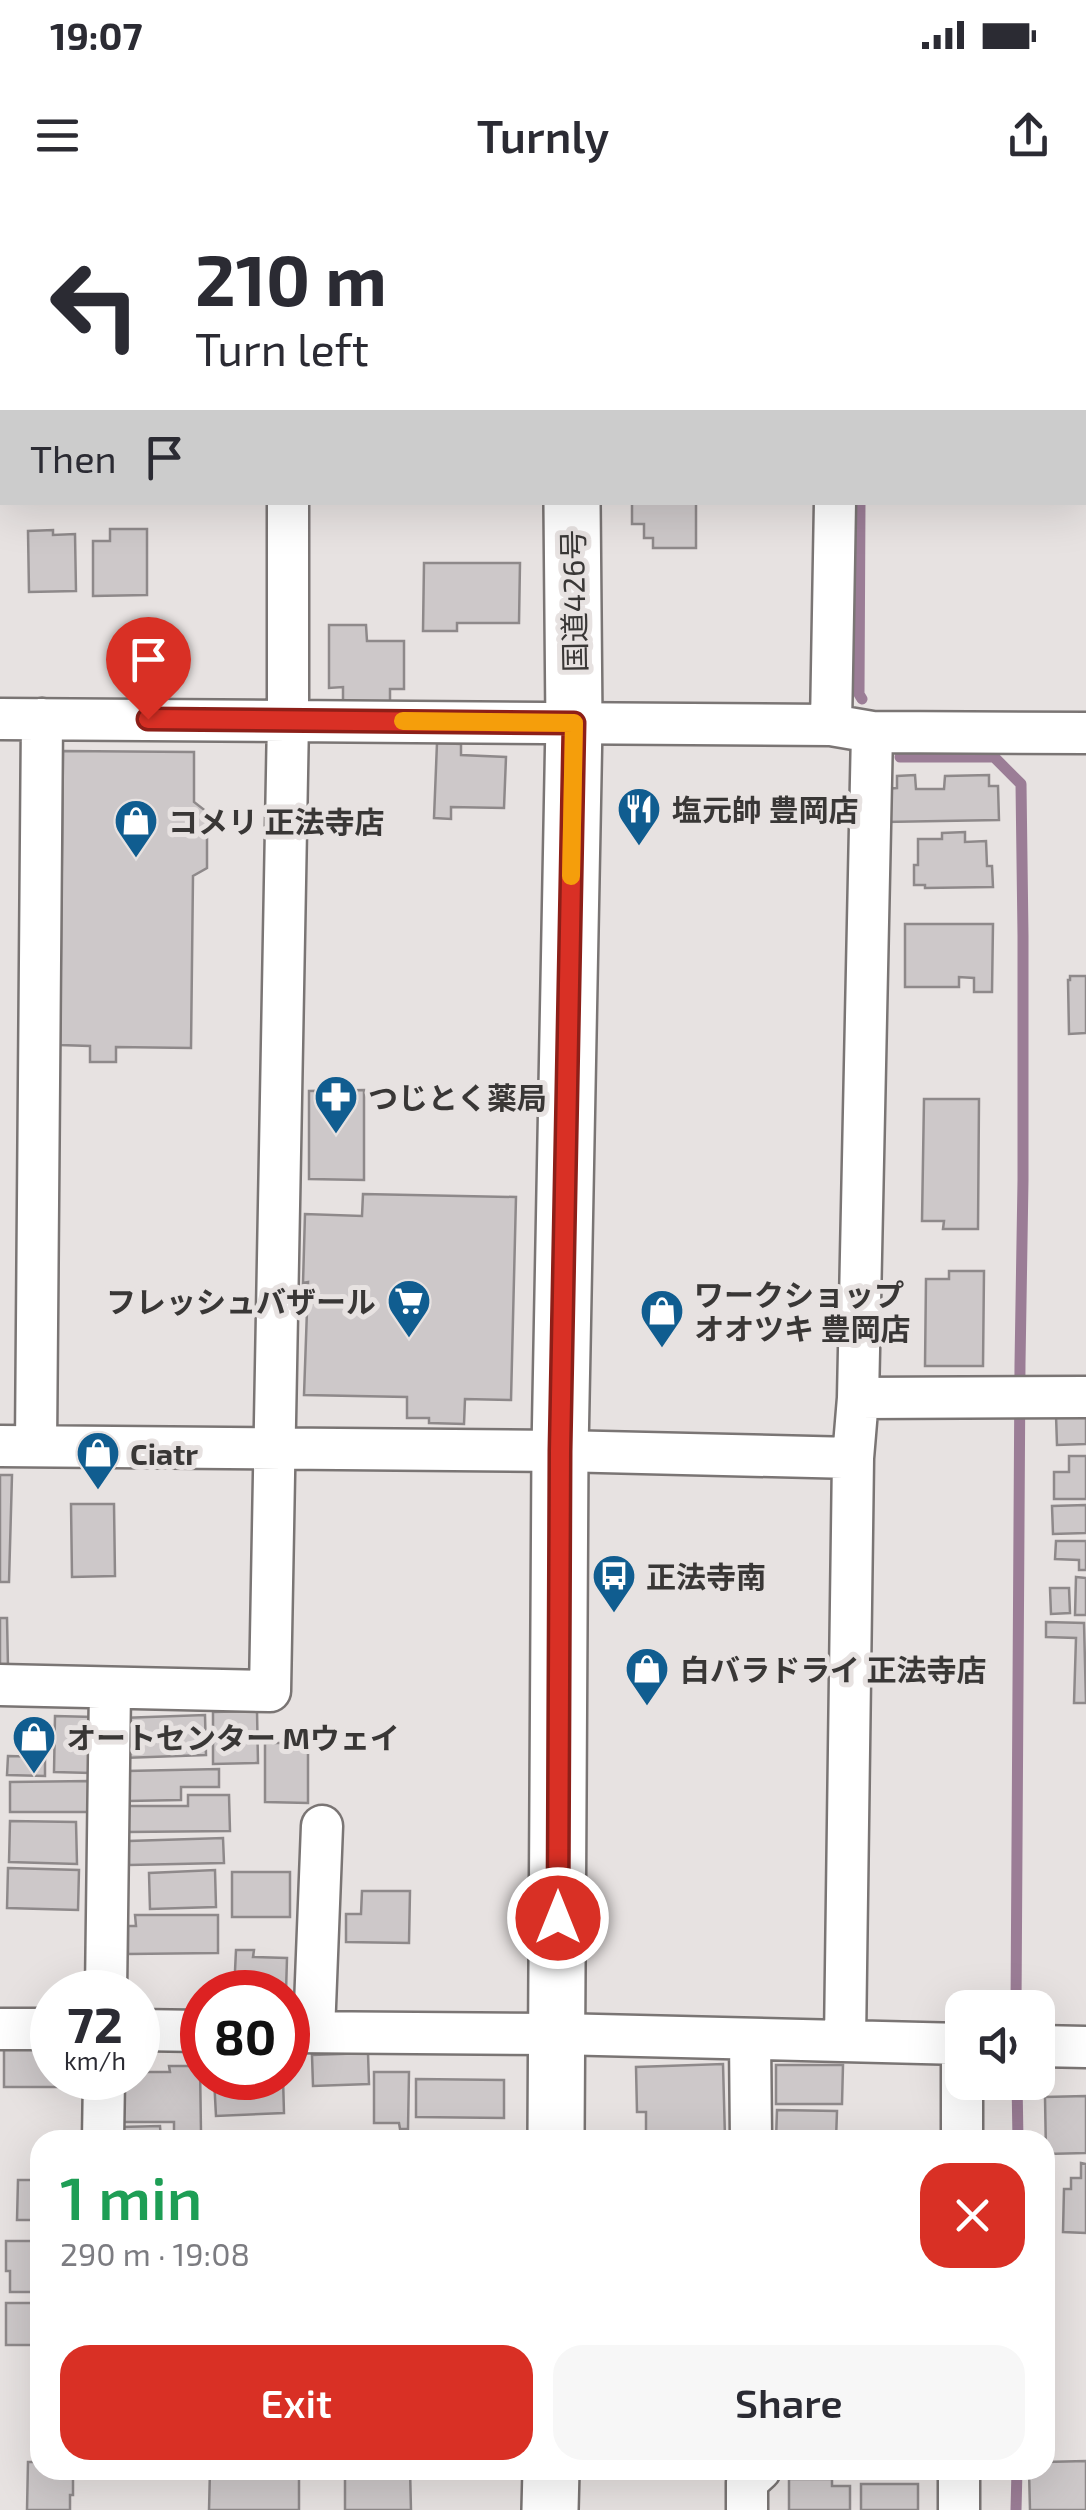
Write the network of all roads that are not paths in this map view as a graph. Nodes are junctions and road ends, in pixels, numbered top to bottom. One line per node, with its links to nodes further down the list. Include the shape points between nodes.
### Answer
1 (288, 505): 6 (street)
2 (572, 505): 7 (highway, 国道426号)
3 (835, 505): 8 (street)
4 (0, 718): 5 (street)
5 (42, 719): 6 (street); 13 (street)
6 (288, 720): 7 (street); 14 (street)
7 (574, 723): 8 (street); 15 (highway, 国道426号)
8 (830, 725): 9 (street)
9 (872, 732): 10 (street); 12 (street)
10 (1086, 733)
11 (1086, 1397): 12 (street)
12 (858, 1398): 16 (street)
13 (18, 1446): 14 (street)
14 (274, 1449): 15 (street); 18 (street, via 270,1692)
15 (560, 1451): 16 (street); 25 (highway, 国道426号)
16 (853, 1458): 27 (street)
17 (0, 1685): 18 (street)
18 (110, 1688): 20 (street)
19 (322, 1826): 21 (street)
20 (106, 1970)
21 (307, 1970)
22 (0, 2029): 23 (street)
23 (30, 2030)
24 (310, 2032): 25 (street)
25 (557, 2034): 26 (street); 34 (highway, 国道426号)
26 (750, 2039): 27 (street); 35 (street)
27 (845, 2042): 28 (street)
28 (945, 2044)
29 (1055, 2046): 30 (street)
30 (1086, 2047)
31 (104, 2100): 33 (street)
32 (962, 2100): 36 (street)
33 (103, 2130)
34 (556, 2130)
35 (750, 2130)
36 (962, 2130)
37 (551, 2480): 40 (highway)
38 (749, 2480): 41 (street)
39 (959, 2480): 42 (street)
40 (550, 2510)
41 (747, 2510)
42 (959, 2510)

